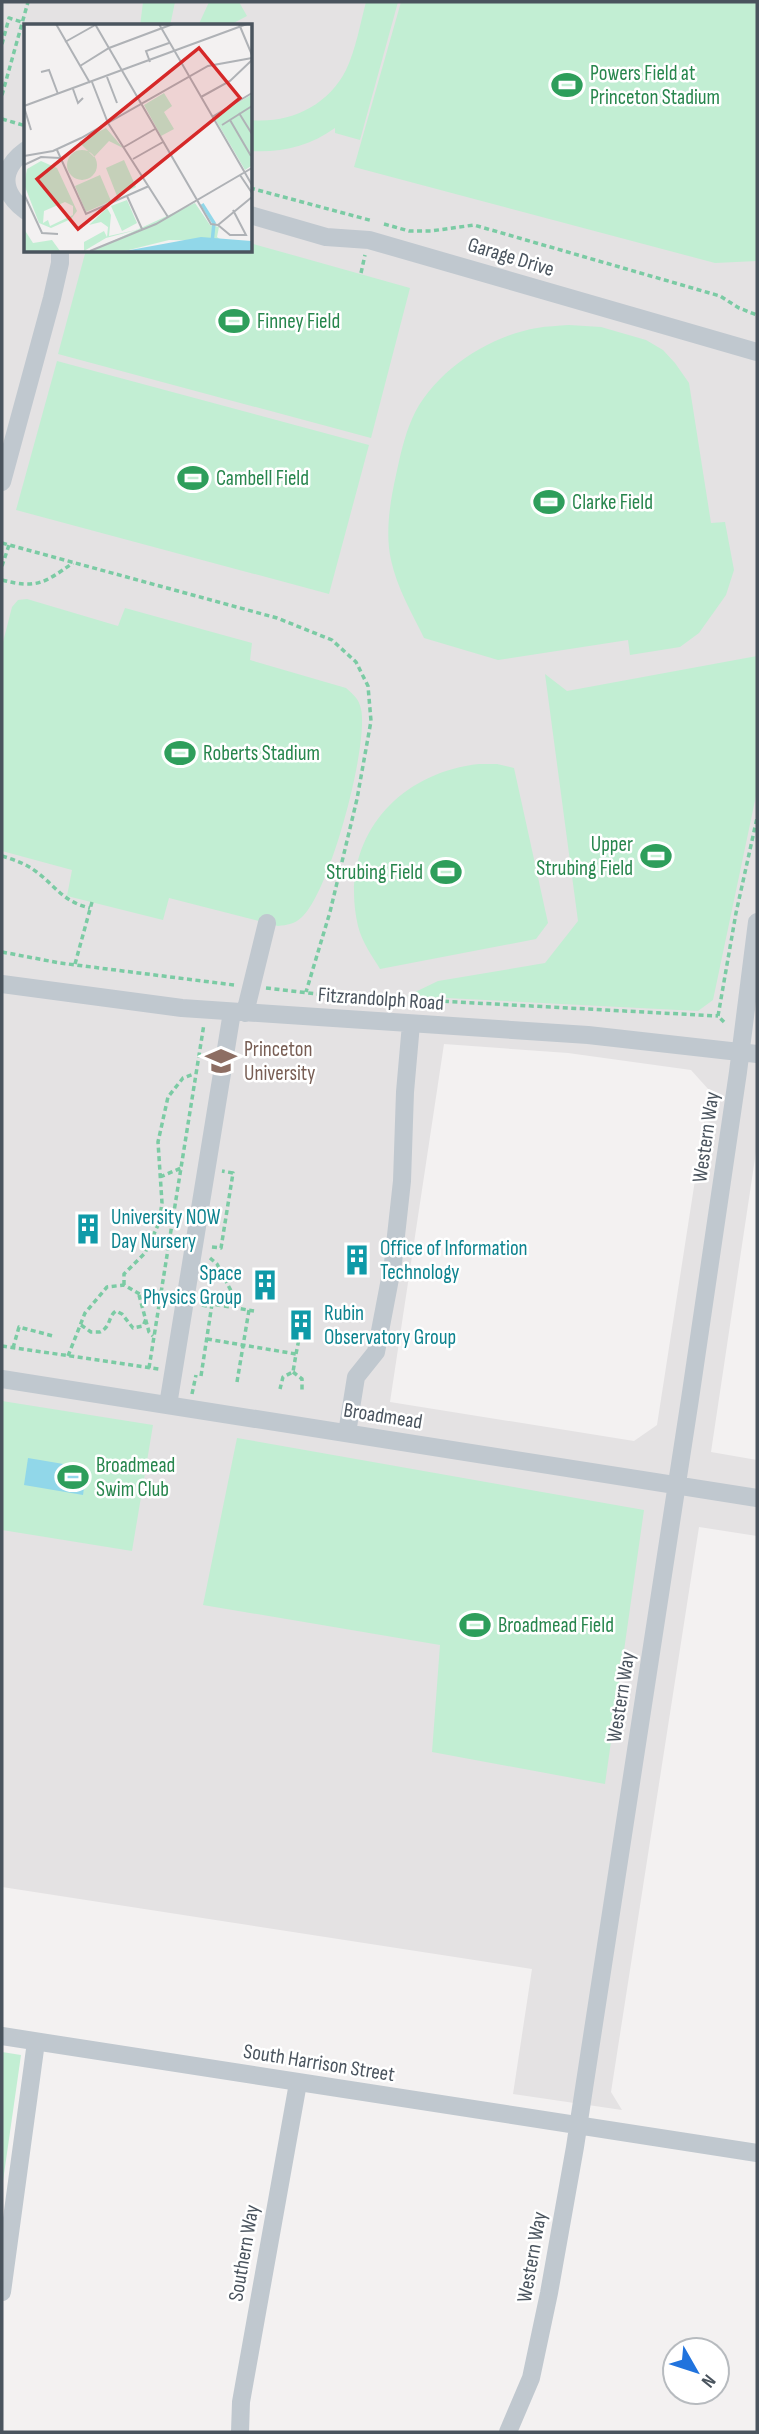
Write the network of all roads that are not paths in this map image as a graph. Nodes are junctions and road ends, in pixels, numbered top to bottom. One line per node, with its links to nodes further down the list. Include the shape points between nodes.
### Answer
1 (24, 151): 2 (street, via 6,171 5,183 15,203)
2 (24, 210)
3 (252, 216): 5 (street, Garage Drive, via 326,237 369,240)
4 (60, 252): 6 (street)
5 (757, 352)
6 (2, 482)
7 (757, 922): 12 (street, Western Way)
8 (267, 923): 10 (street)
9 (2, 984): 10 (street, Fitzrandolph Road)
10 (238, 1013): 11 (street, Fitzrandolph Road); 14 (street)
11 (411, 1024): 12 (street, Fitzrandolph Road, via 588,1034); 15 (street, via 393,1263 376,1352 356,1377)
12 (749, 1052): 16 (street, Western Way)
13 (2, 1379): 14 (street, Broadmead)
14 (168, 1405): 15 (street, Broadmead)
15 (347, 1433): 16 (street, Broadmead)
16 (677, 1485): 17 (street, Broadmead); 21 (street, Western Way)
17 (757, 1498)
18 (2, 2036): 19 (street, South Harrison Street)
19 (36, 2042): 20 (street, South Harrison Street); 23 (street)
20 (298, 2083): 21 (street, South Harrison Street); 25 (street, Southern Way, via 241,2402)
21 (578, 2125): 22 (street, South Harrison Street); 26 (street, Western Way, via 531,2378)
22 (757, 2153)
23 (5, 2249): 24 (street)
24 (2, 2292)
25 (240, 2432)
26 (508, 2432)

